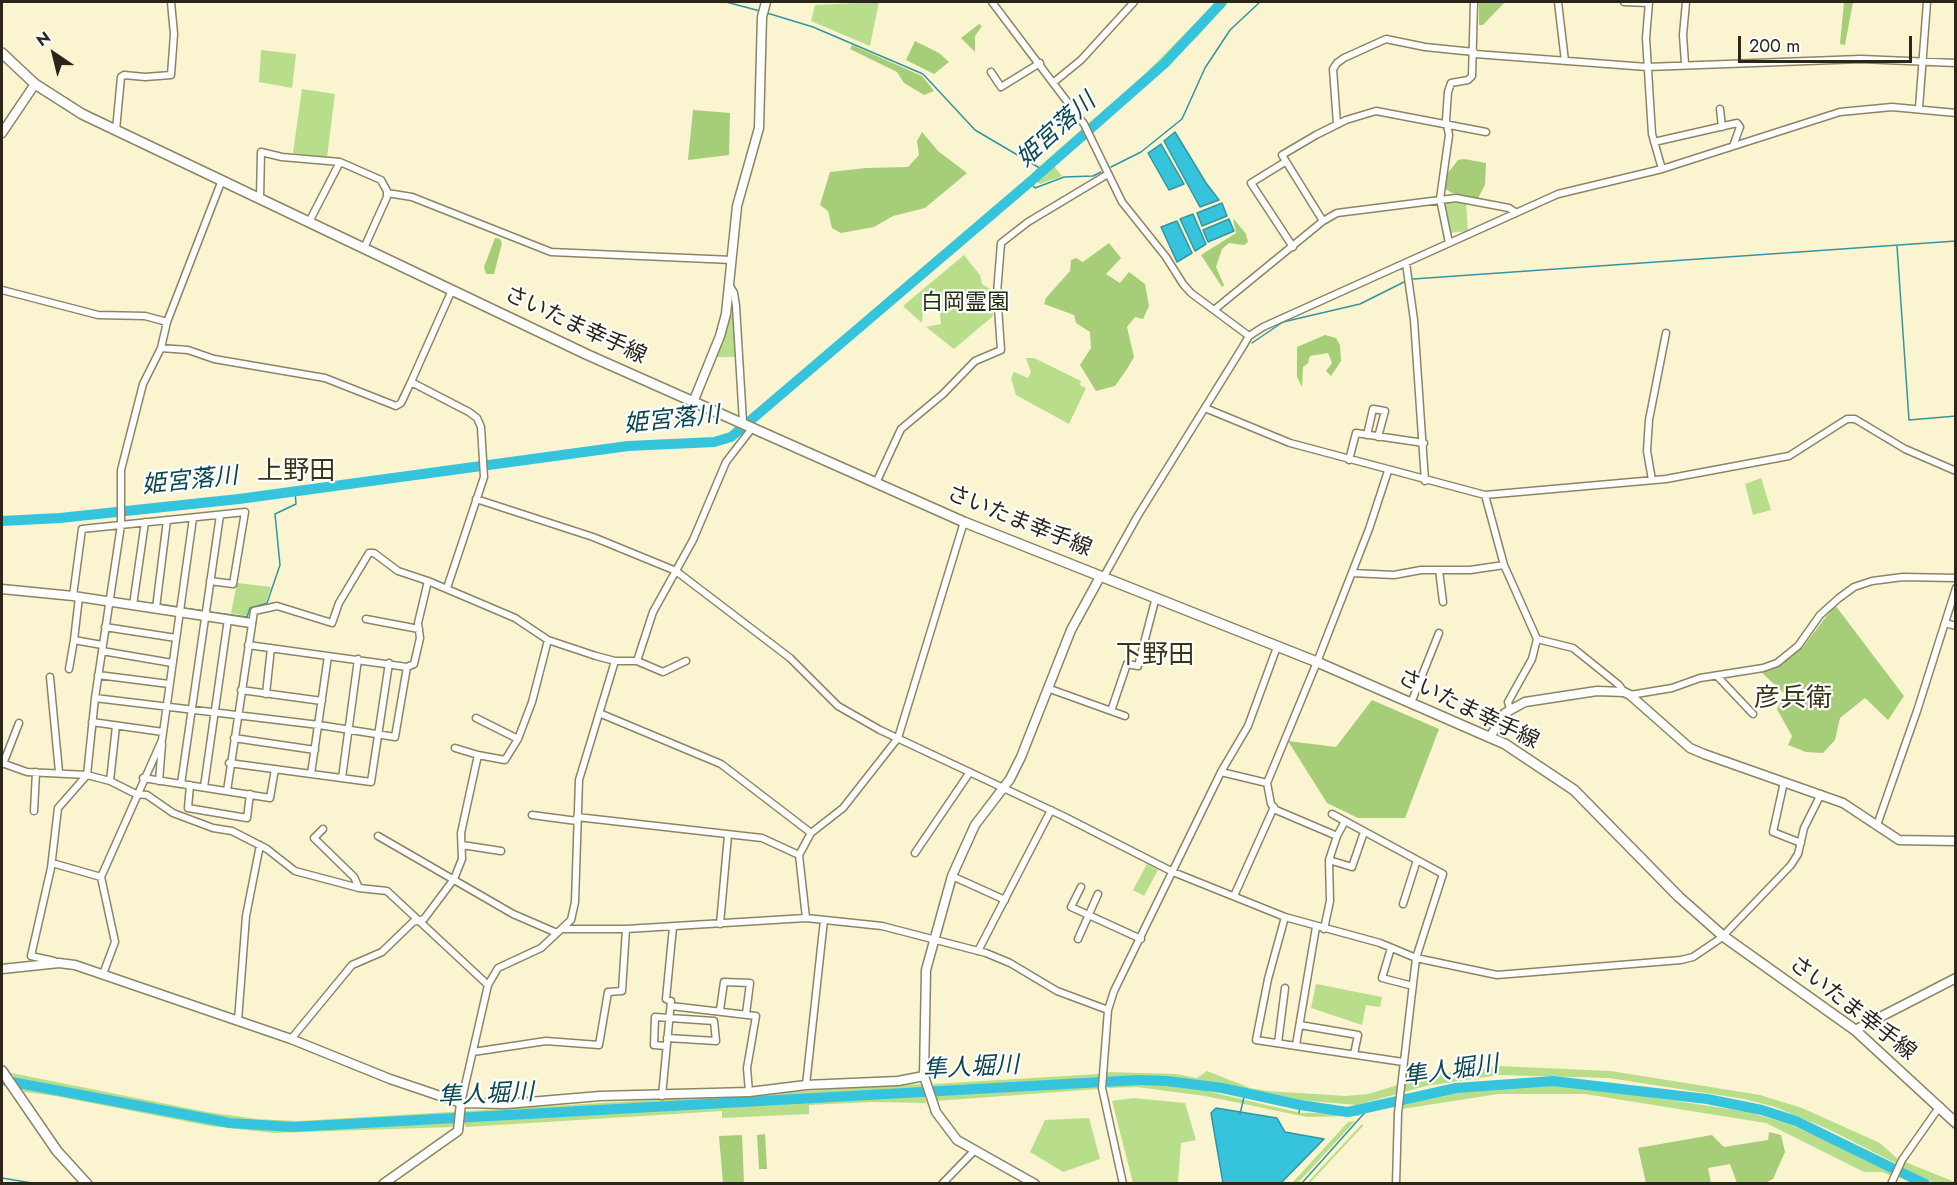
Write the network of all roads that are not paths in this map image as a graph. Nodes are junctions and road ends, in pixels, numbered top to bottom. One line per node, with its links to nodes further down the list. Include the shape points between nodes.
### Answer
1 (171, 2): 28 (street, via 171,75 121,77)
2 (766, 2): 47 (street, via 762,17 759,128 736,206)
3 (992, 2): 15 (street)
4 (1134, 2): 20 (street, via 1081,60)
5 (1474, 2): 12 (street)
6 (1558, 2): 14 (street)
7 (1624, 2): 8 (street)
8 (1649, 2): 18 (street)
9 (1686, 2): 17 (street)
10 (1927, 2): 13 (street)
11 (2, 53): 21 (main road, さいたま幸手線)
12 (1474, 53): 14 (street); 25 (street, via 1386,39 1344,58 1333,69); 26 (street, via 1472,76 1451,83)
13 (1921, 60): 16 (street); 17 (street); 22 (street)
14 (1565, 61): 18 (street)
15 (1040, 63): 19 (street, via 1001,87); 20 (street)
16 (1956, 63)
17 (1685, 64): 18 (street)
18 (1647, 67): 31 (street)
19 (991, 72)
20 (1054, 81): 36 (street, via 1092,136)
21 (35, 84): 28 (main road, さいたま幸手線); 30 (street)
22 (1919, 108): 24 (street); 32 (street, via 1840,112)
23 (1720, 109): 27 (street)
24 (1956, 113)
25 (1337, 124): 26 (street, via 1376,111); 34 (street, via 1282,155)
26 (1447, 127): 29 (street); 40 (street)
27 (1722, 127): 31 (street); 32 (street, via 1737,123 1740,127)
28 (116, 130): 37 (main road, さいたま幸手線)
29 (1486, 132)
30 (2, 133)
31 (1654, 142): 35 (street)
32 (1733, 146): 35 (street)
33 (340, 162): 38 (street, via 381,180); 39 (street, via 261,152); 43 (street)
34 (1285, 162): 42 (street); 45 (street, via 1251,183)
35 (1662, 169): 41 (street, via 1558,194)
36 (1108, 174): 52 (street, via 1122,202 1183,284); 70 (street, via 1028,222 1001,243 997,292 1001,350 975,361 902,429)
37 (222, 180): 39 (main road, さいたま幸手線); 53 (street)
38 (387, 193): 46 (street); 47 (street, via 412,197 551,252)
39 (260, 198): 43 (main road, さいたま幸手線)
40 (1440, 199): 41 (street, via 1462,199); 42 (street, via 1348,210); 44 (street)
41 (1515, 212): 44 (street)
42 (1323, 221): 45 (street)
43 (309, 222): 46 (main road, さいたま幸手線)
44 (1449, 243): 48 (street)
45 (1293, 247): 52 (street)
46 (364, 248): 51 (main road, さいたま幸手線)
47 (732, 260): 49 (street)
48 (1406, 263): 55 (street); 64 (street)
49 (730, 286): 58 (street, via 720,336); 60 (street, via 736,306)
50 (2, 290): 53 (street, via 98,315 145,316)
51 (452, 290): 57 (street); 58 (main road, さいたま幸手線)
52 (1214, 310): 55 (street)
53 (167, 322): 56 (street)
54 (1666, 333): 68 (street, via 1649,420 1647,451)
55 (1250, 336): 59 (street)
56 (161, 348): 57 (street, via 325,378 389,406 401,403); 78 (street, via 143,384 121,470)
57 (411, 382): 72 (street, via 477,418 484,477)
58 (694, 400): 60 (main road, さいたま幸手線)
59 (1205, 408): 65 (street, via 1290,443); 83 (street)
60 (742, 422): 61 (main road, さいたま幸手線)
61 (753, 427): 70 (main road, さいたま幸手線); 81 (street, via 726,462)
62 (1367, 435): 63 (street); 63 (street, via 1373,409 1384,411); 65 (street, via 1356,433)
63 (1378, 437): 64 (street)
64 (1424, 443): 69 (street)
65 (1349, 460): 66 (street)
66 (1388, 471): 69 (street); 82 (street)
67 (1956, 471): 68 (street, via 1905,449 1855,419 1847,419 1789,456)
68 (1652, 480): 71 (street)
69 (1425, 481): 71 (street)
70 (876, 483): 77 (main road, さいたま幸手線)
71 (1485, 495): 79 (street)
72 (476, 499): 81 (street, via 593,537); 87 (street)
73 (220, 515): 74 (street); 85 (street); 85 (street, via 245,512 233,584)
74 (193, 518): 75 (street); 96 (street)
75 (167, 520): 76 (street); 95 (street)
76 (145, 522): 78 (street); 94 (street)
77 (964, 522): 83 (main road, さいたま幸手線); 154 (street)
78 (121, 523): 90 (street, via 82,529); 92 (street)
79 (1504, 565): 80 (street); 107 (street)
80 (1439, 570): 82 (street, via 1394,575); 93 (street)
81 (676, 571): 117 (street, via 653,612); 154 (street, via 790,658 838,706)
82 (1352, 573): 119 (street)
83 (1101, 577): 91 (main road, さいたま幸手線); 128 (street, via 1071,630)
84 (1956, 578): 125 (street, via 1903,577 1854,587 1820,615 1798,646 1777,663)
85 (210, 581): 97 (street)
86 (428, 581): 87 (street); 100 (street, via 398,571 369,553 339,603 332,623 268,606 254,611); 104 (street)
87 (447, 588): 109 (street, via 515,618)
88 (1956, 588): 101 (street)
89 (2, 589): 90 (street)
90 (76, 597): 92 (street); 108 (street)
91 (1156, 597): 111 (main road, さいたま幸手線); 138 (street, via 1138,666 1126,664)
92 (109, 601): 94 (street); 103 (street)
93 (1443, 602)
94 (134, 605): 95 (street)
95 (156, 608): 96 (street)
96 (180, 612): 97 (street); 106 (street)
97 (205, 616): 98 (street); 137 (street)
98 (228, 619): 100 (street); 139 (street)
99 (366, 619): 104 (street)
100 (251, 623): 110 (street)
101 (1945, 623): 102 (street); 189 (street)
102 (1956, 626)
103 (105, 627): 106 (street); 112 (street)
104 (419, 629): 122 (street, via 414,664)
105 (1439, 633): 134 (street)
106 (176, 638): 120 (street)
107 (1537, 639): 130 (street, via 1573,648); 136 (street, via 1532,659 1508,702)
108 (74, 640): 112 (street); 123 (street)
109 (548, 640): 116 (street); 155 (street)
110 (248, 645): 113 (street); 129 (street)
111 (1277, 647): 119 (main road, さいたま幸手線); 165 (street, via 1248,726)
112 (102, 648): 120 (street); 124 (street)
113 (271, 648): 114 (street); 131 (street)
114 (328, 656): 115 (street); 133 (street)
115 (358, 660): 121 (street); 149 (street)
116 (615, 661): 117 (street); 140 (street)
117 (637, 661): 118 (street, via 663,672)
118 (687, 661)
119 (1317, 662): 134 (main road, さいたま幸手線); 173 (street)
120 (172, 663): 127 (street)
121 (388, 663): 122 (street); 150 (street)
122 (407, 666): 150 (street, via 395,738)
123 (69, 669)
124 (98, 675): 127 (street); 132 (street)
125 (1718, 676): 130 (street, via 1672,688); 141 (street)
126 (50, 677): 163 (street)
127 (169, 684): 135 (street)
128 (1050, 689): 138 (street); 177 (street, via 1022,757)
129 (241, 690): 131 (street); 142 (street)
130 (1627, 693): 136 (street, via 1598,691 1525,702); 172 (street, via 1690,748)
131 (266, 694): 133 (street)
132 (95, 698): 135 (street); 145 (street)
133 (322, 701): 147 (street)
134 (1411, 703): 152 (main road, さいたま幸手線)
135 (166, 707): 137 (street); 151 (street)
136 (1510, 709): 152 (street)
137 (190, 710): 139 (street); 174 (street)
138 (1111, 711): 143 (street)
139 (214, 713): 142 (street); 176 (street)
140 (598, 713): 187 (street, via 579,780); 192 (street, via 722,764)
141 (1753, 714)
142 (237, 715): 147 (street); 153 (street)
143 (1125, 716)
144 (477, 718): 155 (street)
145 (93, 722): 148 (street); 167 (street)
146 (19, 723): 159 (street)
147 (319, 725): 149 (street); 157 (street)
148 (116, 726): 151 (street); 170 (street)
149 (348, 730): 150 (street); 169 (street)
150 (379, 735): 169 (street, via 371,782)
151 (162, 736): 168 (street); 171 (street)
152 (1490, 737): 226 (main road, さいたま幸手線, via 1574,790)
153 (234, 738): 157 (street); 160 (street)
154 (898, 738): 164 (street); 192 (street, via 843,808)
155 (518, 739): 158 (street, via 505,760)
156 (455, 748): 158 (street)
157 (315, 750): 166 (street)
158 (478, 755): 199 (street, via 461,833)
159 (2, 763): 162 (street)
160 (229, 763): 161 (street); 178 (street)
161 (275, 769): 166 (street); 180 (street, via 270,798)
162 (36, 772): 163 (street); 184 (street)
163 (58, 772): 167 (street)
164 (970, 772): 177 (street); 201 (street)
165 (1221, 772): 173 (street); 206 (street)
166 (311, 774): 169 (street)
167 (87, 775): 170 (street); 205 (street, via 58,808)
168 (143, 778): 171 (street); 179 (street)
169 (342, 778)
170 (110, 781): 179 (street)
171 (159, 781): 174 (street)
172 (1784, 782): 181 (street); 197 (street, via 1773,832)
173 (1266, 783): 182 (street)
174 (181, 784): 175 (street)
175 (190, 786): 176 (street); 180 (street, via 188,808 247,818)
176 (204, 788): 178 (street)
177 (1002, 788): 183 (street); 207 (street, via 975,825)
178 (226, 791): 180 (street)
179 (136, 794): 198 (street, via 147,795 173,813 232,831); 208 (street)
180 (250, 794)
181 (1821, 794): 189 (street, via 1860,812); 197 (street)
182 (1274, 807): 195 (street); 213 (street)
183 (1051, 810): 206 (street); 214 (street)
184 (34, 811)
185 (1332, 814): 188 (street)
186 (532, 815): 187 (street)
187 (577, 819): 193 (street); 225 (street, via 575,902 571,920)
188 (1345, 821): 191 (street); 195 (street)
189 (1877, 825): 196 (street, via 1899,840)
190 (323, 829): 211 (street, via 314,838 354,877)
191 (1364, 832): 203 (street, via 1352,867); 204 (street)
192 (811, 833): 202 (street)
193 (728, 835): 202 (street, via 762,838); 221 (street)
194 (378, 836): 209 (street)
195 (1337, 836): 203 (street)
196 (1956, 841)
197 (1801, 843): 226 (street, via 1791,865)
198 (260, 845): 211 (street, via 295,871); 245 (street, via 246,916)
199 (462, 845): 200 (street); 209 (street, via 462,859)
200 (501, 851)
201 (915, 853)
202 (799, 855): 218 (street)
203 (1329, 860): 223 (street, via 1330,901)
204 (1417, 860): 215 (street); 232 (street, via 1443,874)
205 (52, 863): 208 (street); 233 (street, via 31,956)
206 (1173, 872): 213 (street); 229 (street)
207 (952, 876): 214 (street); 227 (street)
208 (101, 877): 235 (street, via 115,942)
209 (454, 879): 220 (street); 225 (street, via 513,914)
210 (1081, 887): 216 (street, via 1071,907)
211 (359, 888): 220 (street, via 387,891)
212 (1098, 894): 216 (street)
213 (1234, 896): 217 (street)
214 (1005, 900): 231 (street)
215 (1403, 904)
216 (1087, 915): 228 (street); 229 (street)
217 (1285, 917): 223 (street); 250 (street, via 1256,1040)
218 (806, 918): 219 (street); 221 (street)
219 (824, 920): 227 (street, via 882,926); 257 (street)
220 (419, 921): 237 (street); 248 (street, via 382,952 352,965)
221 (720, 924): 222 (street)
222 (673, 927): 224 (street); 240 (street, via 666,999 671,1000)
223 (1320, 928): 230 (street); 246 (street)
224 (626, 929): 225 (street); 252 (street, via 622,992 608,993 599,1045 546,1041)
225 (560, 931): 237 (street, via 541,948 498,968)
226 (1723, 936): 232 (street, via 1704,952 1680,960 1497,975); 247 (main road, さいたま幸手線)
227 (934, 939): 231 (street); 256 (street, via 926,970)
228 (1078, 939)
229 (1141, 939): 242 (street)
230 (1391, 948): 232 (street); 238 (street, via 1382,978)
231 (978, 951): 242 (street, via 1010,963 1056,991)
232 (1416, 958): 238 (street)
233 (61, 963): 234 (street); 235 (street)
234 (2, 969)
235 (103, 974): 245 (street)
236 (1956, 978): 247 (street)
237 (488, 984): 252 (street)
238 (1413, 986): 254 (street)
239 (1286, 988): 250 (street)
240 (671, 1006): 241 (street); 244 (street)
241 (720, 1010): 243 (street); 243 (street, via 724,982 750,983)
242 (1108, 1010): 269 (street, via 1102,1088)
243 (746, 1014): 258 (street, via 756,1016 747,1068)
244 (669, 1019): 249 (street); 249 (street, via 655,1017 654,1045); 249 (street, via 714,1021 716,1041)
245 (238, 1022): 248 (street)
246 (1300, 1025): 251 (street); 253 (street, via 1358,1035)
247 (1855, 1030): 261 (main road, さいたま幸手線)
248 (291, 1039): 260 (street)
249 (667, 1042): 259 (street)
250 (1278, 1043): 251 (street)
251 (1296, 1045): 253 (street)
252 (473, 1052): 260 (street)
253 (1353, 1054): 254 (street)
254 (1403, 1062): 270 (street)
255 (2, 1072): 265 (main road, via 57,1150)
256 (925, 1080): 257 (street); 263 (street, via 931,1101 951,1134)
257 (806, 1085): 258 (street)
258 (749, 1092): 259 (street)
259 (662, 1096): 260 (street, via 600,1096)
260 (460, 1106): 266 (street, via 458,1131)
261 (1940, 1106): 262 (main road, さいたま幸手線); 264 (street)
262 (1956, 1123)
263 (974, 1151): 267 (street); 268 (street)
264 (1892, 1181)
265 (87, 1184)
266 (383, 1184)
267 (942, 1184)
268 (1035, 1184)
269 (1123, 1184)
270 (1396, 1184)

